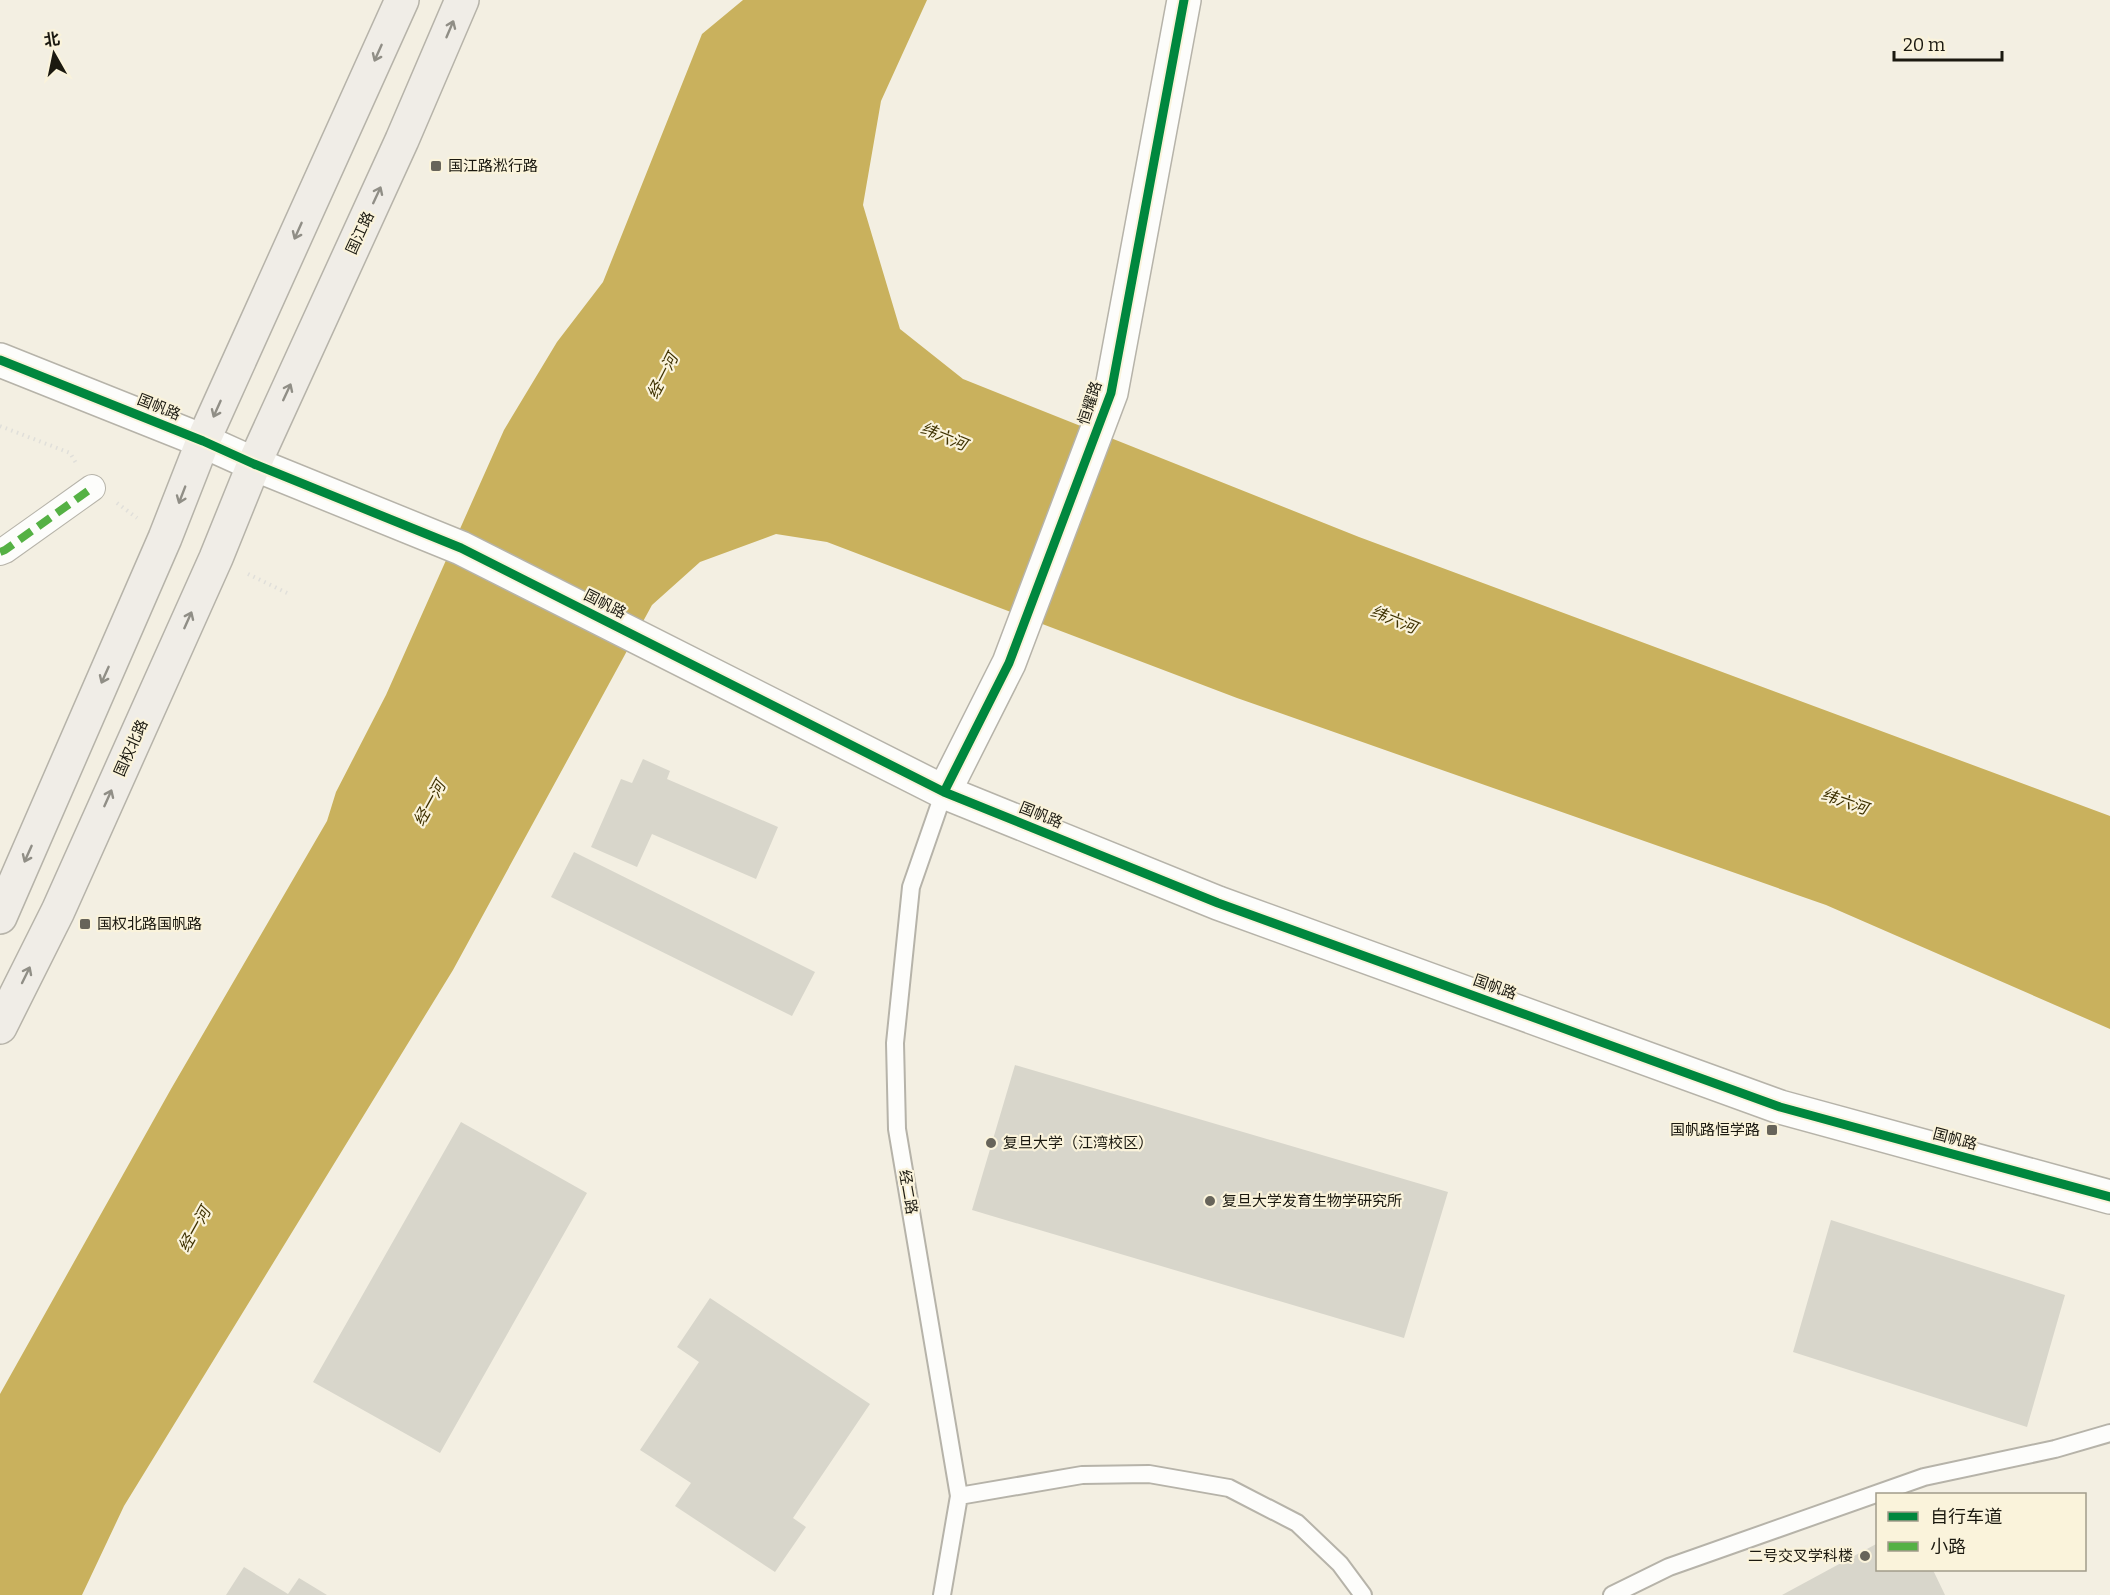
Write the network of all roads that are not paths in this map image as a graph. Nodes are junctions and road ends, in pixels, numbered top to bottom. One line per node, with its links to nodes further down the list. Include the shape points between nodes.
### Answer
1 (402, 0): 5 (main road, one-way to 5)
2 (462, 0): 6 (main road, 国江路, one-way to 2)
3 (1184, 0): 9 (street, 恒耀路, via 1111,393 1009,663)
4 (0, 360): 5 (street, 国帆路)
5 (203, 441): 6 (street, 国帆路); 10 (main road, one-way to 10, via 165,538)
6 (254, 464): 9 (street, 国帆路, via 461,548); 11 (main road, 国权北路, one-way to 6, via 58,911)
7 (92, 488): 8 (street)
8 (0, 552)
9 (944, 792): 12 (street, 国帆路, via 1218,903 1780,1107); 16 (lane, 经二路, via 911,887 895,1043 897,1130)
10 (0, 917)
11 (0, 1027)
12 (2110, 1197)
13 (2110, 1433): 14 (lane, via 2055,1449 1924,1476)
14 (1876, 1493)
15 (1876, 1493): 19 (lane, via 1669,1567)
16 (959, 1496): 17 (lane, 经二路); 18 (lane, via 1082,1475 1149,1474 1229,1488 1297,1523 1340,1564)
17 (942, 1595)
18 (1363, 1595)
19 (1612, 1595)

